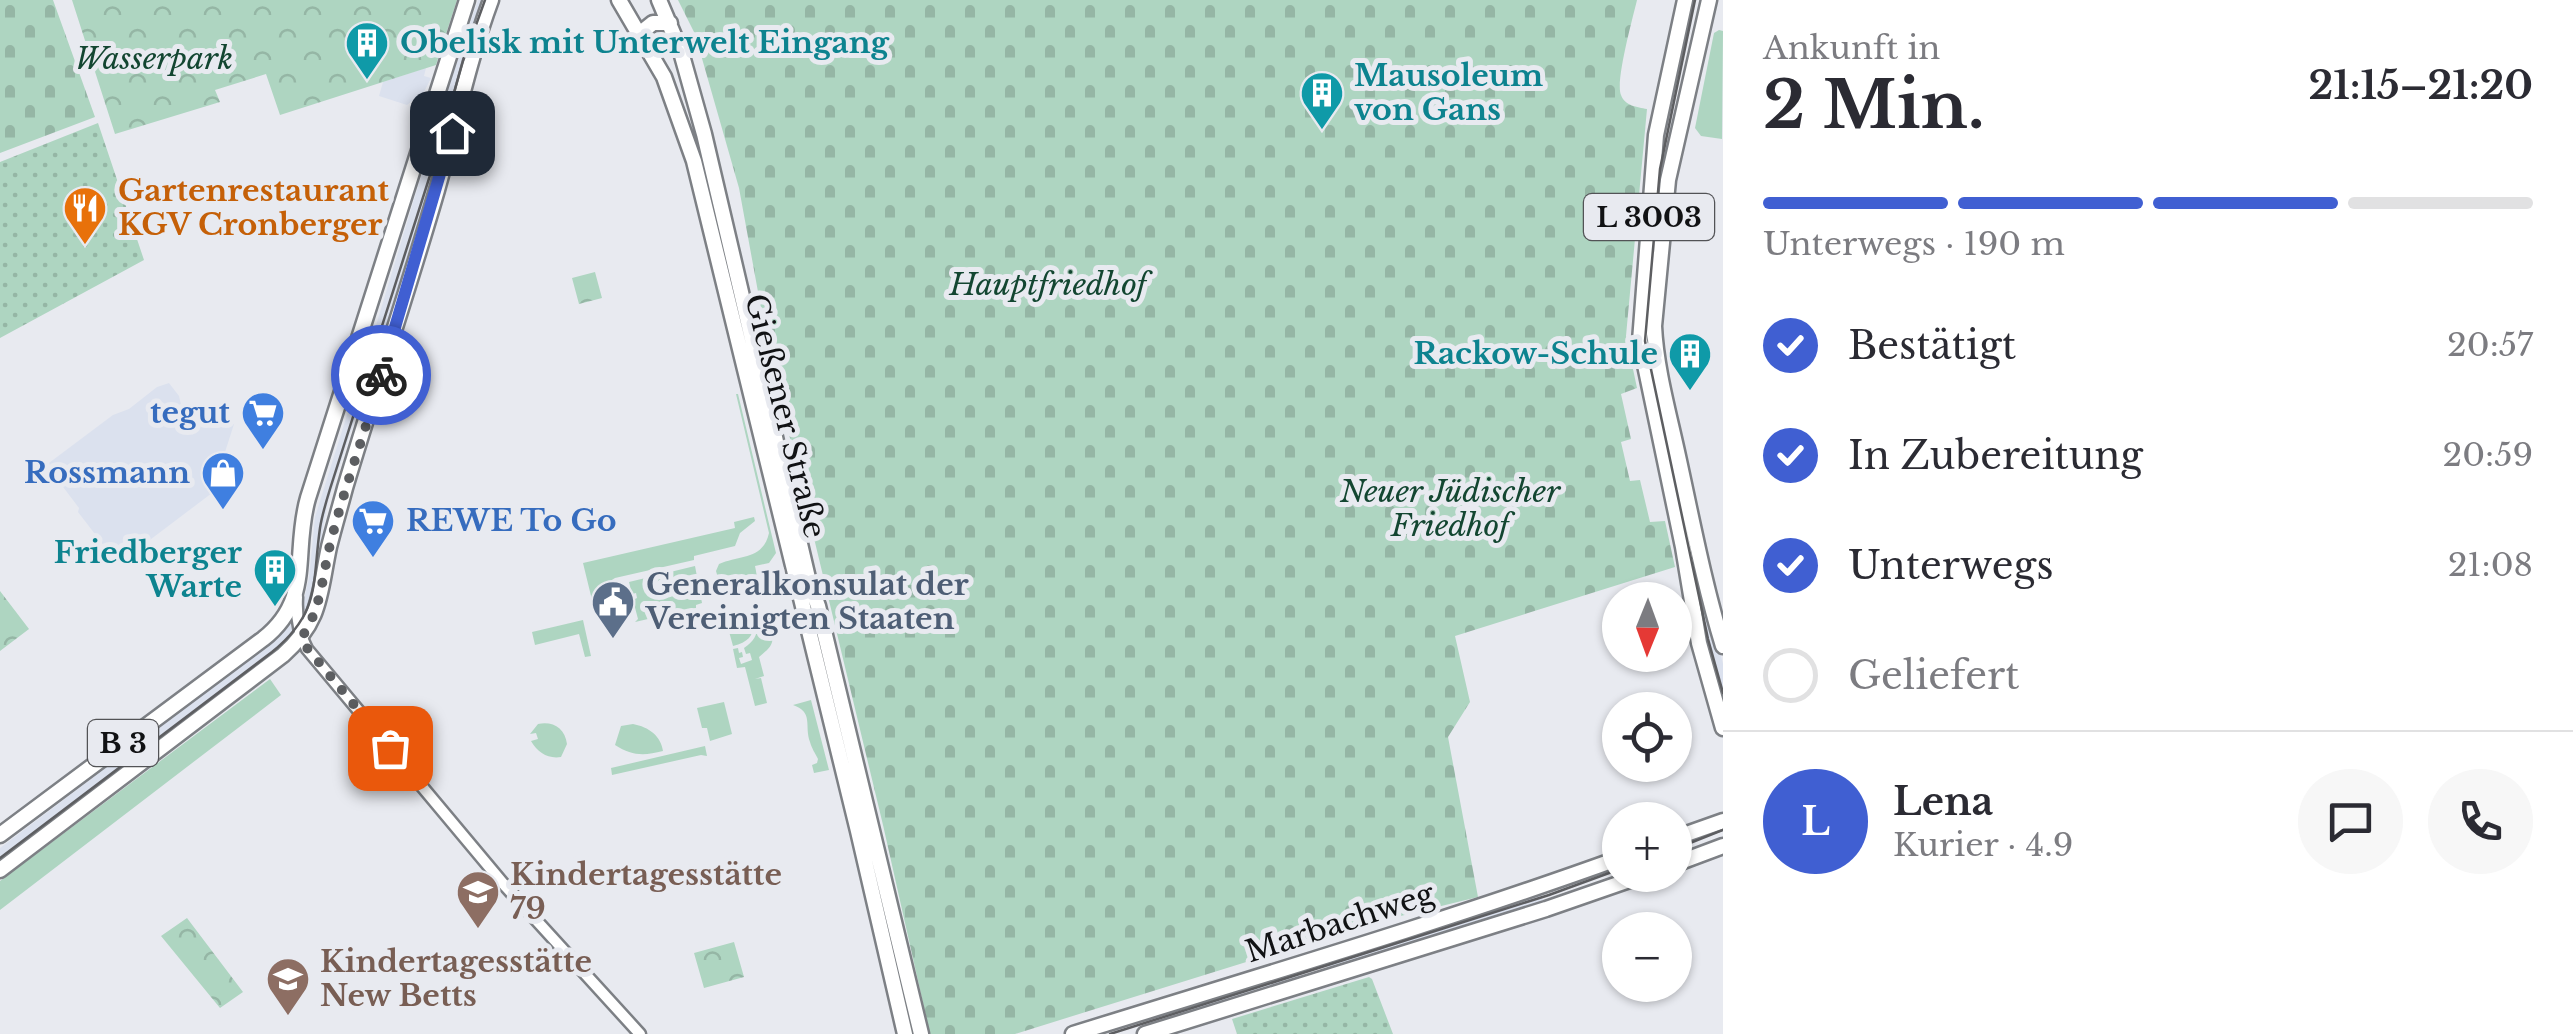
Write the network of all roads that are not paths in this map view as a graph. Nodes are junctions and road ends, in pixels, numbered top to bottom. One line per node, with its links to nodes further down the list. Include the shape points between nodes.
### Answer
1 (467, 0): 9 (main road, B 3, via 308,498)
2 (491, 0): 10 (main road, B 3, via 346,488 314,618)
3 (619, 0): 8 (main road, Gießener Straße)
4 (658, 0): 7 (main road, Gießener Straße)
5 (1685, 0): 12 (main road, L 3003, via 1656,135 1640,342 1699,643)
6 (1709, 0): 11 (main road, L 3003, via 1668,180 1654,326)
7 (670, 24): 8 (main road, via 653,23); 27 (main road, Gießener Straße, via 710,158)
8 (640, 38): 26 (main road, Gießener Straße, via 664,77 694,161)
9 (297, 592): 10 (street); 15 (main road, B 3, via 273,632)
10 (301, 638): 19 (main road, B 3); 25 (street, via 506,887)
11 (1723, 646)
12 (1723, 728)
13 (1723, 820): 14 (main road)
14 (1692, 832)
15 (0, 836)
16 (1723, 846): 17 (main road)
17 (1692, 858)
18 (1602, 865): 20 (main road, Marbachweg)
19 (0, 870)
20 (1540, 887): 22 (main road, via 1550,899); 23 (main road, Marbachweg)
21 (1602, 890): 22 (main road, Marbachweg)
22 (1546, 909): 24 (main road, Marbachweg)
23 (1322, 958): 24 (main road); 28 (main road, Marbachweg)
24 (1326, 977): 29 (main road, Marbachweg)
25 (640, 1034)
26 (905, 1034)
27 (921, 1034)
28 (1074, 1034)
29 (1145, 1034)

